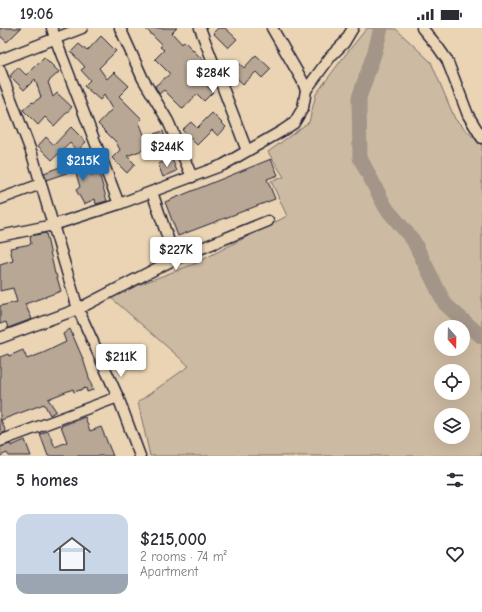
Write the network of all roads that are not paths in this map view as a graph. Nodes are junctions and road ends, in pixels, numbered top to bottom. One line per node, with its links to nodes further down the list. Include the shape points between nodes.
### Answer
1 (52, 28): 8 (street)
2 (82, 28): 8 (street)
3 (120, 28): 14 (street, via 143,79 168,121)
4 (200, 28): 13 (street)
5 (272, 28): 11 (street)
6 (353, 28): 11 (street, via 344,44 331,56)
7 (422, 28): 12 (street, via 447,60 468,115)
8 (55, 38): 9 (street); 18 (street)
9 (0, 60)
10 (0, 70): 15 (street, via 32,154)
11 (306, 90): 13 (street, via 303,108 294,123)
12 (482, 138)
13 (247, 151): 14 (street, via 223,165)
14 (192, 177): 16 (street)
15 (40, 184): 17 (street); 20 (street)
16 (152, 192): 18 (street); 22 (street)
17 (0, 199)
18 (119, 204): 20 (street)
19 (268, 221): 22 (street)
20 (53, 225): 21 (street); 23 (street)
21 (0, 236)
22 (175, 259): 23 (street)
23 (78, 309): 24 (street); 25 (street)
24 (1, 336)
25 (118, 397): 26 (street); 27 (street)
26 (0, 441)
27 (140, 456)

